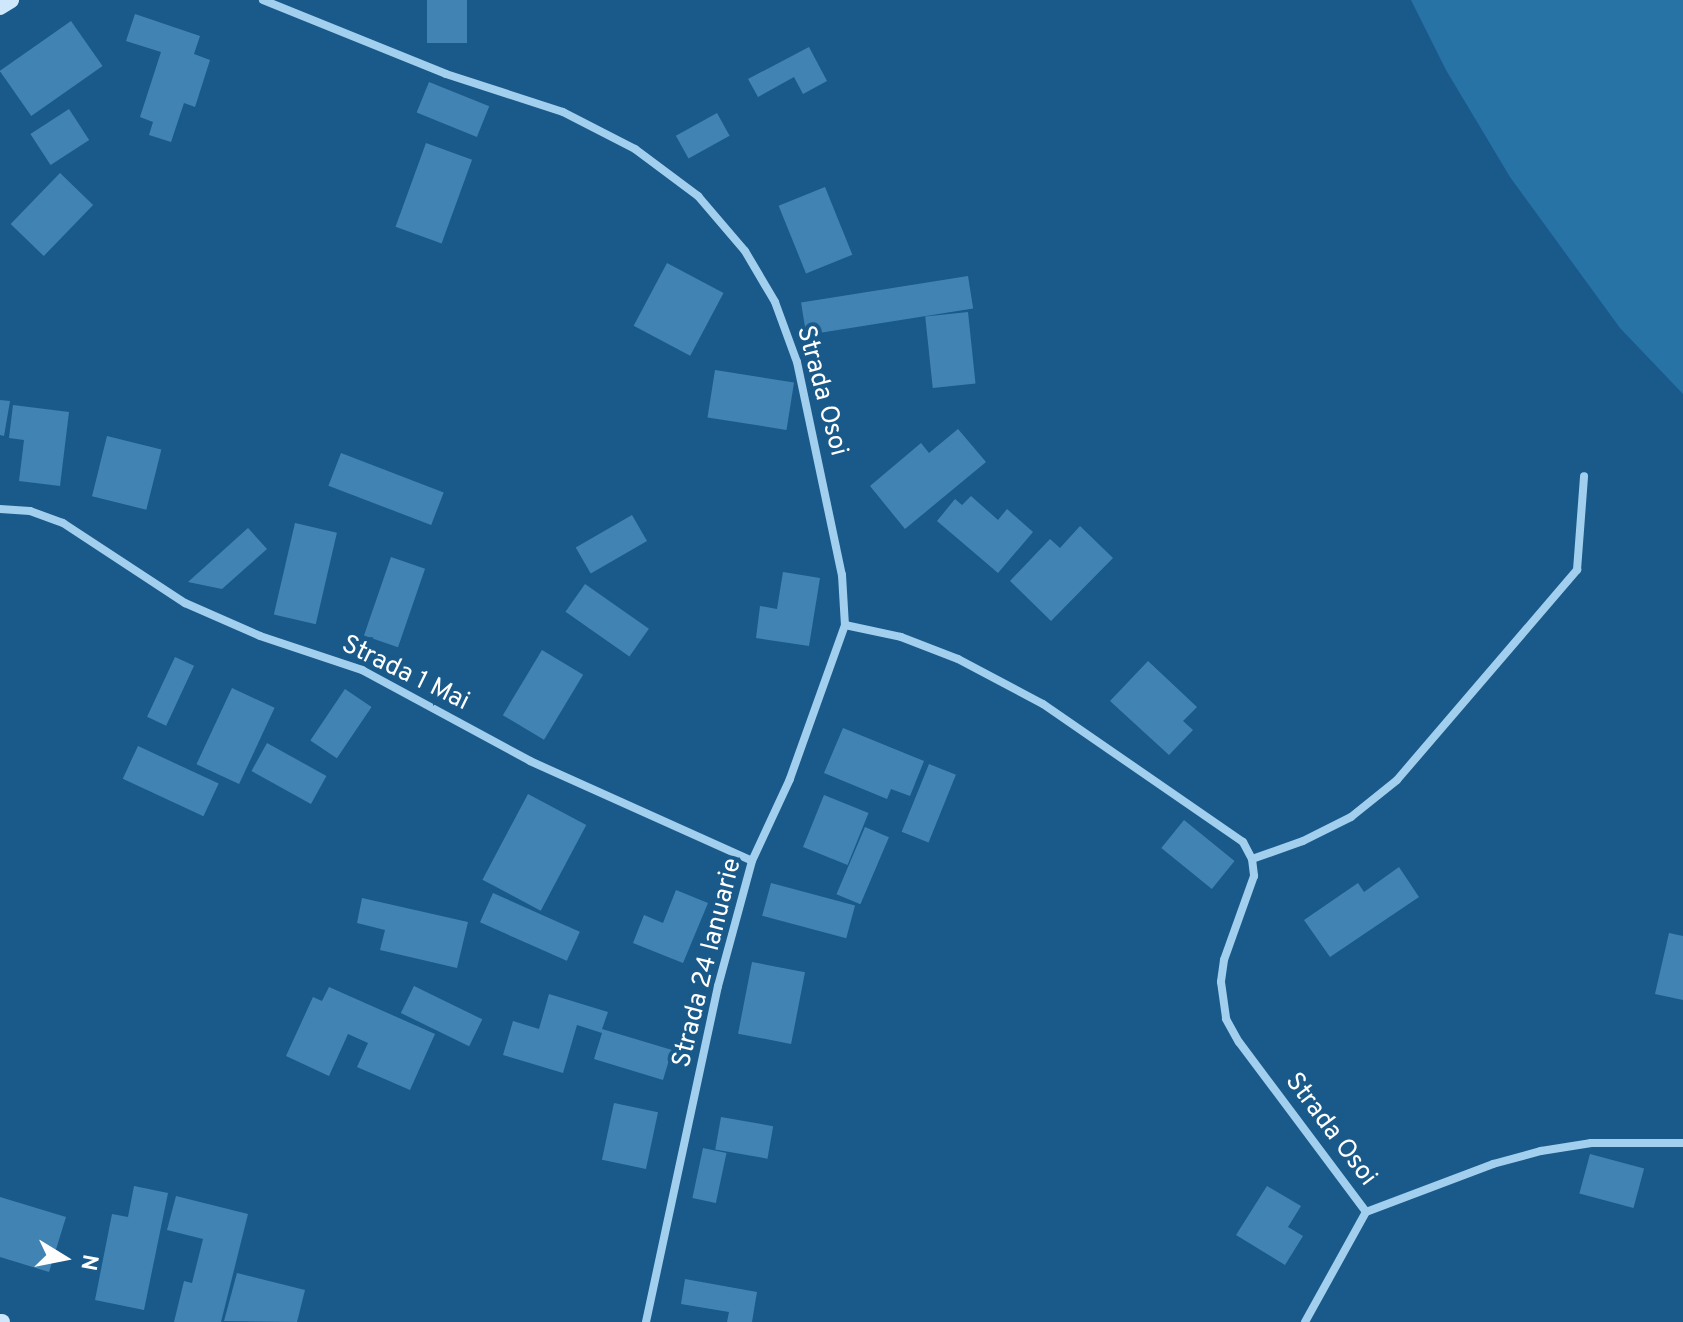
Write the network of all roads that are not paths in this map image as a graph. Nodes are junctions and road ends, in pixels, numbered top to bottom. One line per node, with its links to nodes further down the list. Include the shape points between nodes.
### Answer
1 (11, 0): 3 (main road)
2 (263, 0): 6 (street, Strada Osoi, via 446,74 563,112 635,149 698,196 745,251 775,302 797,362 842,575)
3 (0, 7)
4 (1584, 476): 7 (street, via 1577,570 1397,780 1351,817)
5 (0, 509): 8 (street, Strada 1 Mai, via 30,511 63,523 185,603 260,636 362,670 530,761)
6 (845, 625): 7 (street, via 901,637 958,659 1043,704 1225,827 1243,842); 8 (street, Strada 24 Ianuarie, via 790,779)
7 (1252, 859): 10 (street, Strada Osoi, via 1254,876 1224,960 1226,1019)
8 (752, 861): 11 (street, Strada 24 Ianuarie, via 718,986)
9 (1683, 1143): 10 (street, Strada Osoi, via 1591,1143 1541,1151)
10 (1366, 1212): 12 (street)
11 (646, 1322)
12 (1305, 1322)

